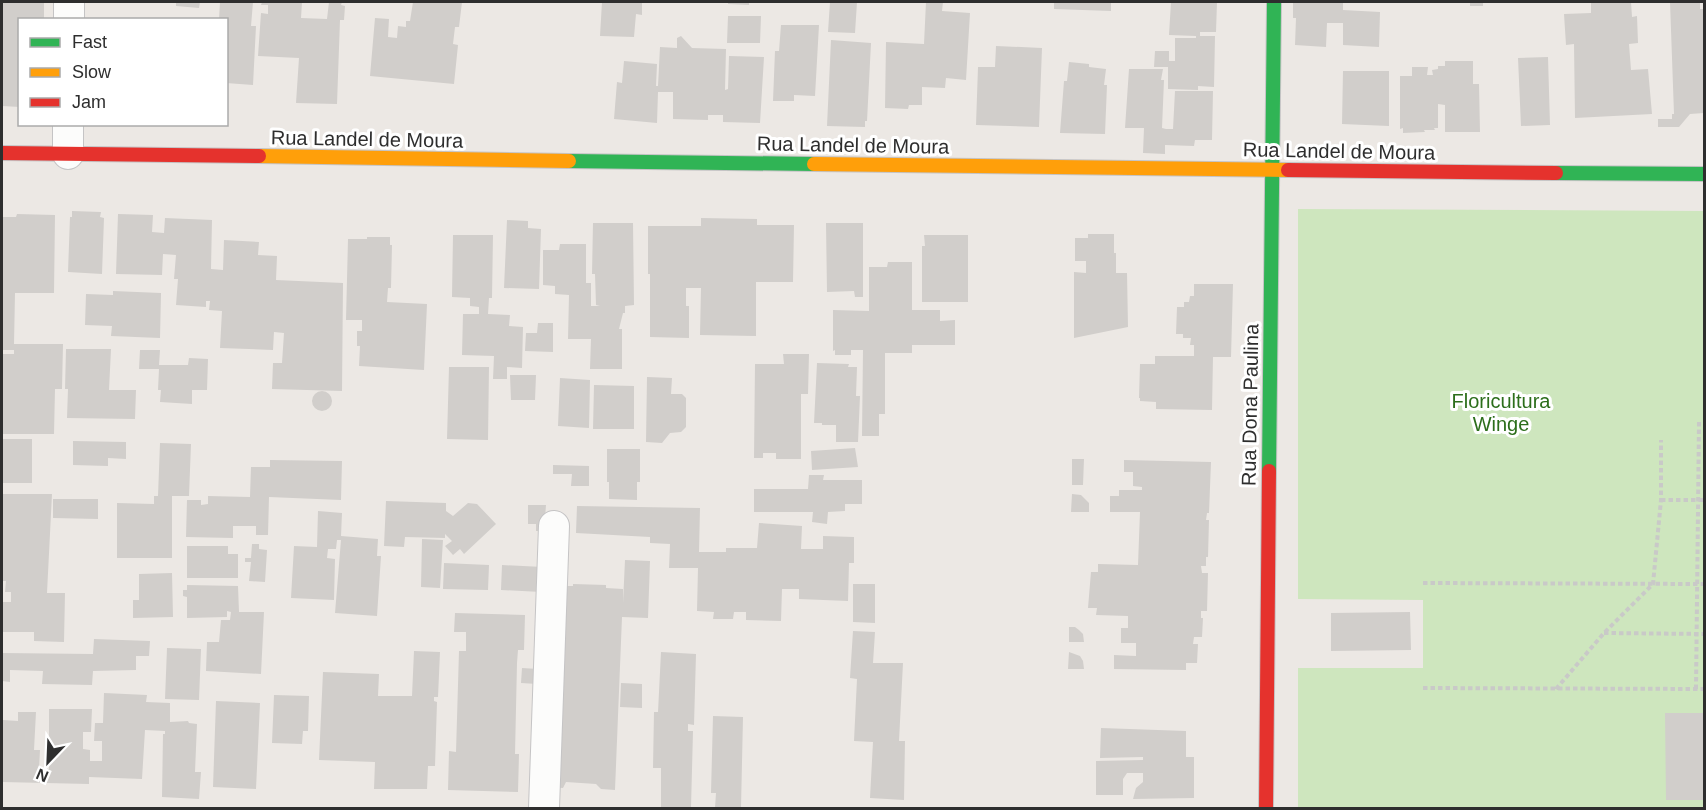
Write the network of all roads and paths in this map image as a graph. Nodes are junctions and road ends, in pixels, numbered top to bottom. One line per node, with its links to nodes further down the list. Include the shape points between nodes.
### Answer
1 (69, 2): 3 (street)
2 (1274, 2): 7 (street, Rua Dona Paulina)
3 (69, 18)
4 (68, 126): 6 (street)
5 (2, 153): 6 (street, Rua Landel de Moura)
6 (68, 154): 7 (street, Rua Landel de Moura)
7 (1272, 170): 8 (street, Rua Landel de Moura); 27 (street, Rua Dona Paulina)
8 (1704, 174)
9 (1699, 422): 12 (path)
10 (1661, 440): 11 (path)
11 (1661, 500): 12 (path); 16 (path)
12 (1698, 500): 13 (path); 17 (path)
13 (1704, 500)
14 (554, 526): 26 (street)
15 (1423, 583): 16 (path)
16 (1653, 584): 17 (path); 19 (path)
17 (1697, 584): 18 (path); 20 (path)
18 (1704, 584)
19 (1604, 633): 20 (path); 23 (path)
20 (1697, 634): 21 (path); 24 (path)
21 (1704, 634)
22 (1423, 688): 23 (path)
23 (1556, 689): 24 (path)
24 (1696, 689): 25 (path)
25 (1704, 689)
26 (544, 808)
27 (1266, 808)

